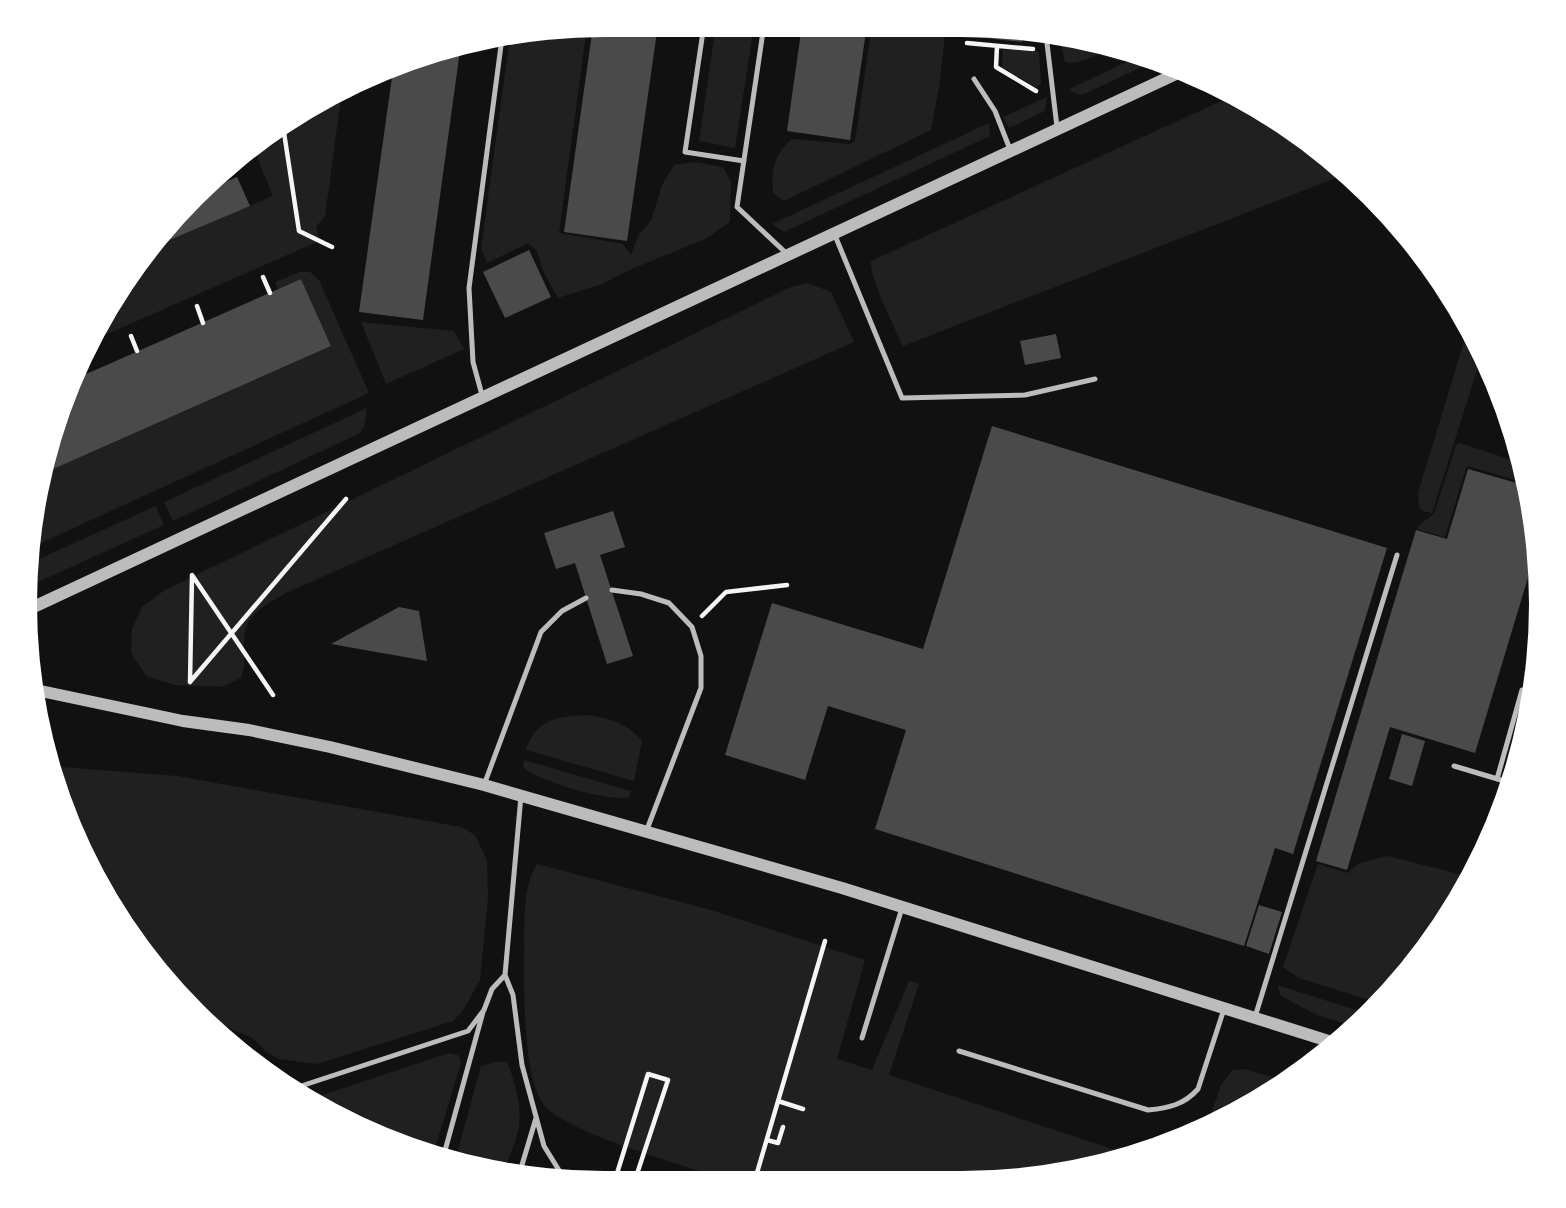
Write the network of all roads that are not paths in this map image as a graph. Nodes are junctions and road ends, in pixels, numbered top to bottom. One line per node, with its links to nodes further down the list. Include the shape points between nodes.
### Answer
1 (702, 37): 9 (lane, via 685,152)
2 (762, 37): 9 (lane)
3 (1047, 44): 7 (lane)
4 (501, 47): 13 (lane, via 468,288 473,362)
5 (1170, 77): 7 (street)
6 (974, 79): 8 (lane, via 995,111)
7 (1057, 130): 8 (street)
8 (1011, 152): 10 (street)
9 (744, 161): 11 (lane, via 737,207)
10 (834, 233): 11 (street); 12 (lane, via 902,398 1025,395)
11 (788, 256): 13 (street)
12 (1095, 379)
13 (482, 398): 17 (street)
14 (1397, 555): 30 (lane)
15 (612, 590): 25 (lane, via 669,603 692,627 701,656 701,688)
16 (586, 598): 23 (lane, via 562,611 541,632)
17 (37, 605)
18 (1522, 690): 21 (lane)
19 (44, 692): 23 (street, via 330,747)
20 (1454, 766): 21 (lane)
21 (1497, 779): 22 (lane)
22 (1501, 780)
23 (484, 785): 24 (street)
24 (520, 796): 25 (street); 27 (lane)
25 (646, 832): 26 (street)
26 (902, 908): 28 (street); 31 (lane)
27 (505, 975): 29 (lane, via 492,989); 35 (lane, via 513,995 522,1065)
28 (1224, 1009): 30 (street); 33 (lane, via 1198,1089 1166,1109 1148,1110)
29 (484, 1010): 34 (lane, via 468,1031); 36 (lane)
30 (1255, 1018): 32 (street)
31 (862, 1038)
32 (1324, 1040)
33 (959, 1051)
34 (304, 1085)
35 (536, 1116): 37 (lane); 38 (lane, via 544,1146)
36 (446, 1148)
37 (522, 1165)
38 (558, 1169)

